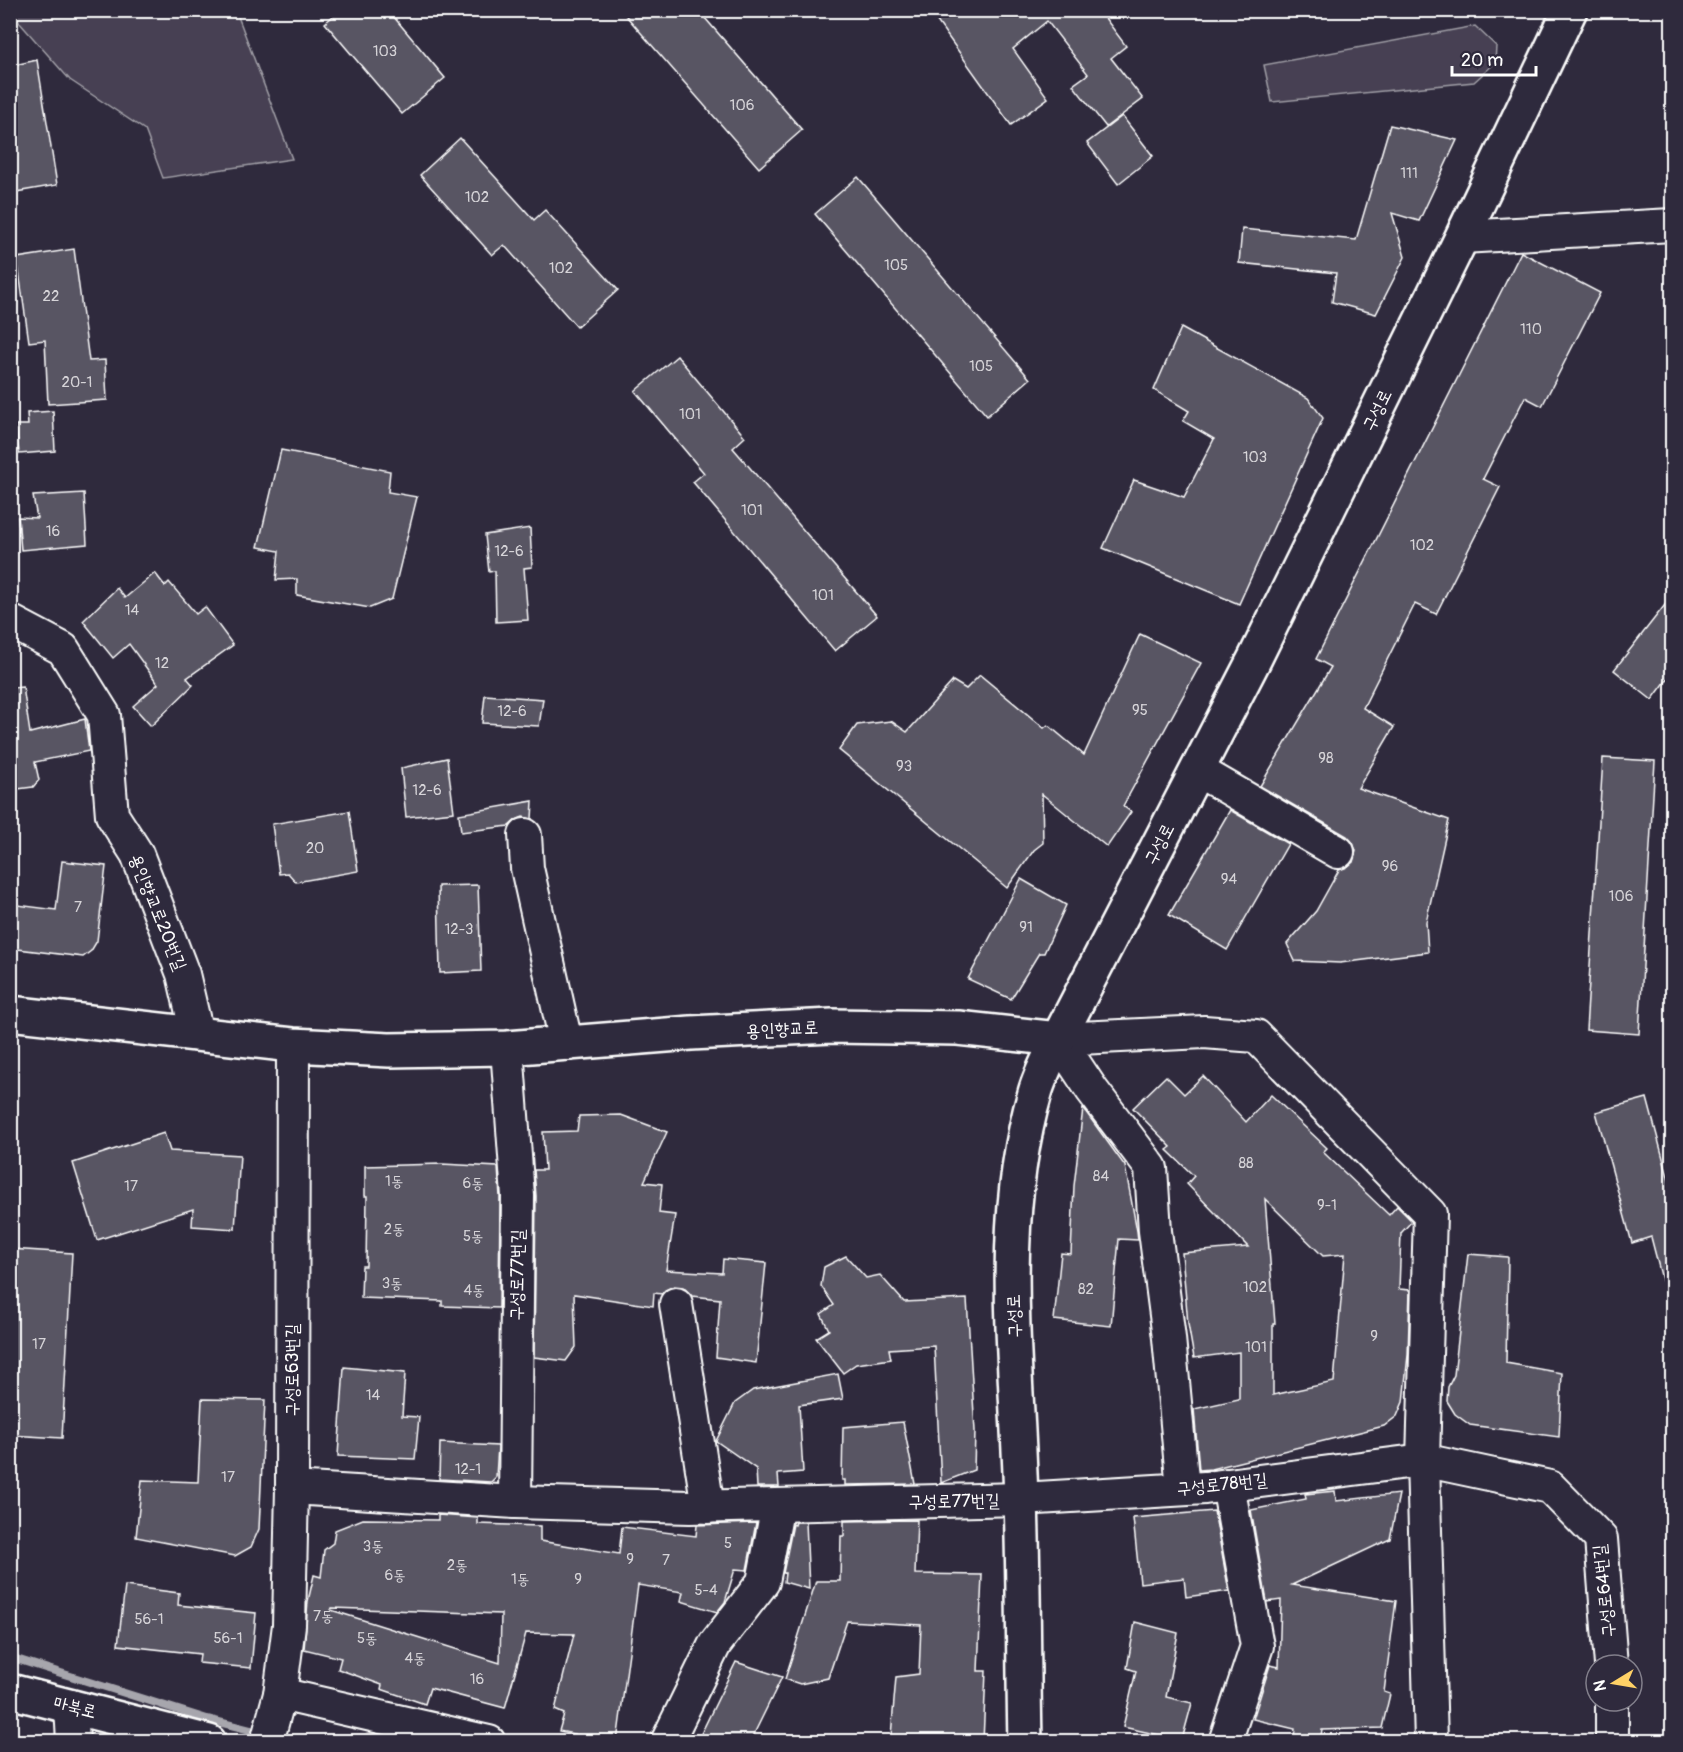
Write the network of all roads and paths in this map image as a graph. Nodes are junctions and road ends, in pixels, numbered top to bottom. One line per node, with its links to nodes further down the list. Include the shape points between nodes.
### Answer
1 (1570, 10): 3 (main road, 구성로)
2 (1672, 225): 3 (street)
3 (1462, 237): 5 (main road, 구성로)
4 (10, 621): 9 (street, 용인향교로20번길, via 63,649 104,715 111,815 137,854 183,974)
5 (1197, 770): 7 (street); 10 (main road, 구성로)
6 (525, 835): 11 (street, via 527,868)
7 (1338, 852)
8 (10, 1013): 9 (main road, 용인향교로)
9 (196, 1034): 12 (main road, 용인향교로)
10 (1058, 1039): 11 (main road, 용인향교로, via 958,1028 832,1026); 15 (street, via 1204,1032 1256,1036 1430,1214); 18 (street, via 1151,1168); 19 (main road, 구성로, via 1036,1090 1016,1189 1012,1283)
11 (569, 1044): 13 (main road, 용인향교로)
12 (293, 1045): 13 (main road, 용인향교로, via 389,1050); 17 (street, 구성로63번길)
13 (507, 1048): 20 (street, 구성로77번길, via 518,1196)
14 (676, 1304): 22 (street)
15 (1423, 1461): 16 (street, 구성로78번길); 23 (street, 구성로64번길, via 1550,1487 1602,1539); 35 (street)
16 (1227, 1485): 18 (street, 구성로78번길); 34 (street, via 1257,1646)
17 (292, 1488): 20 (street, 구성로77번길); 25 (street, 구성로63번길, via 289,1625)
18 (1183, 1489): 19 (street, 구성로78번길)
19 (1021, 1499): 21 (street, 구성로77번길); 33 (main road, 구성로)
20 (515, 1502): 22 (street, 구성로77번길)
21 (778, 1505): 22 (street, 구성로77번길); 32 (street, via 764,1582 715,1644)
22 (708, 1507)
23 (1610, 1653)
24 (10, 1691): 26 (main road, 마북로)
25 (279, 1697): 30 (street, 구성로63번길); 31 (street)
26 (71, 1706): 28 (street); 29 (main road, 마북로)
27 (1612, 1713): 36 (street)
28 (73, 1742)
29 (209, 1742)
30 (267, 1742)
31 (489, 1742)
32 (667, 1742)
33 (1025, 1742)
34 (1225, 1742)
35 (1431, 1742)
36 (1612, 1742)

